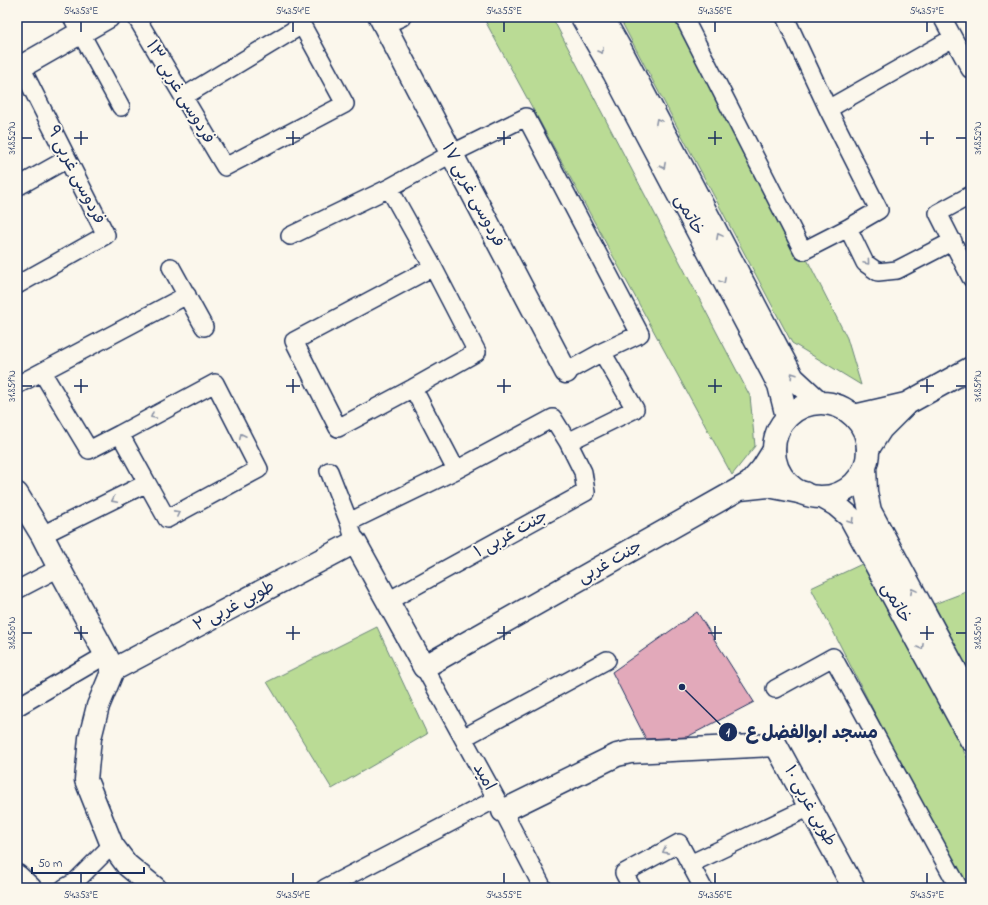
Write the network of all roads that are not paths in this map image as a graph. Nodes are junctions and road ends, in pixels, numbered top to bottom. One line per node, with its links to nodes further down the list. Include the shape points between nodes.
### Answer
1 (108, 17): 10 (street)
2 (136, 17): 14 (street, فردوسی غربی ۱۳)
3 (582, 17): 40 (street, خاتمی, one-way to 40, via 779,385)
4 (602, 17): 37 (street, خاتمی, one-way to 4, via 794,378)
5 (690, 17): 22 (street, via 686,20 803,251)
6 (785, 17): 16 (street)
7 (942, 17): 11 (street)
8 (388, 20): 17 (street, فردوسی غربی ۱۷)
9 (300, 21): 14 (street); 14 (street, فردوسی غربی ۱۳, via 345,104 225,167)
10 (76, 25): 12 (street); 15 (street)
11 (953, 38): 13 (street); 16 (street)
12 (19, 68): 18 (street, فردوسی غربی ۹)
13 (971, 69)
14 (183, 97)
15 (121, 107)
16 (828, 108): 22 (street, via 879,210)
17 (451, 154): 20 (street); 31 (street, via 526,117 640,334); 34 (street, فردوسی غربی ۱۷)
18 (68, 159): 19 (street); 28 (street, فردوسی غربی ۹, via 106,235)
19 (17, 187)
20 (389, 188): 23 (street); 26 (street)
21 (971, 194): 24 (street, via 938,213)
22 (848, 228): 24 (street, one-way to 24, via 865,264 878,272 897,270)
23 (290, 236)
24 (953, 242): 27 (street)
25 (171, 267): 29 (street)
26 (433, 267): 36 (street, via 477,352); 36 (street, via 294,341 338,428)
27 (971, 278)
28 (17, 285)
29 (187, 295): 30 (street); 33 (street)
30 (204, 327)
31 (602, 352): 34 (street); 42 (street, via 635,409)
32 (971, 368): 38 (street)
33 (42, 372): 35 (street); 41 (street, via 89,450)
34 (566, 372)
35 (17, 384)
36 (413, 388): 45 (street)
37 (820, 403): 39 (street, via 838,406); 40 (street, via 797,409)
38 (906, 404): 39 (street); 44 (street, via 881,429)
39 (854, 416): 44 (street, via 866,437)
40 (787, 417): 43 (street, via 775,438)
41 (120, 434): 47 (street); 47 (street, one-way to 41, via 167,519 259,470 214,383)
42 (568, 442): 45 (street, via 553,418); 55 (street, جنت غربی ۱, via 583,472 586,492)
43 (774, 450): 48 (street, via 750,483); 50 (street, via 776,464 782,476 792,486)
44 (866, 458): 50 (street, via 858,479 848,488 835,494); 60 (street, خاتمی, one-way to 44, via 870,510 866,492)
45 (456, 470): 51 (street)
46 (330, 471): 51 (street)
47 (147, 483): 52 (street, one-way to 52)
48 (740, 488): 50 (street, جنت غربی, via 768,486); 58 (street, جنت غربی)
49 (17, 494): 52 (street)
50 (813, 495): 63 (street, خاتمی, one-way to 63, via 836,505 850,517)
51 (352, 532): 55 (street); 57 (street, طوبی غربی ۲)
52 (42, 535): 53 (street)
53 (59, 568): 54 (street); 57 (street)
54 (17, 590)
55 (388, 601): 58 (street)
56 (607, 660): 62 (street)
57 (110, 663): 61 (street); 66 (street, via 90,738 86,780)
58 (424, 667): 62 (street, امید)
59 (775, 688): 77 (street, via 833,657)
60 (971, 699)
61 (17, 707)
62 (463, 738): 64 (street, امید)
63 (971, 740)
64 (499, 805): 65 (street, طوبی غربی ۱۰, via 617,755 630,752 776,745); 72 (street); 73 (street, امید)
65 (810, 807): 67 (street); 76 (street, طوبی غربی ۱۰)
66 (112, 845): 69 (street); 71 (street, via 127,865)
67 (690, 864): 74 (street, one-way to 74, via 679,843 624,873); 75 (street)
68 (17, 876): 70 (street)
69 (71, 886)
70 (30, 888)
71 (155, 888)
72 (325, 888)
73 (543, 888)
74 (632, 888)
75 (703, 888)
76 (854, 888)
77 (959, 888)

